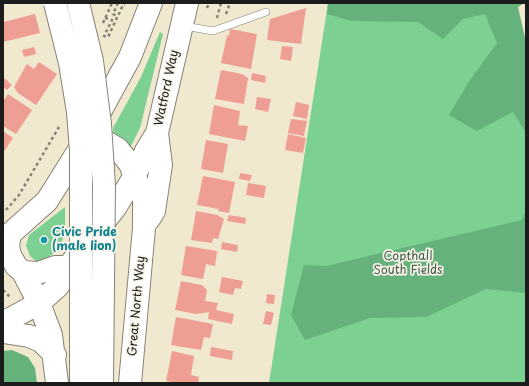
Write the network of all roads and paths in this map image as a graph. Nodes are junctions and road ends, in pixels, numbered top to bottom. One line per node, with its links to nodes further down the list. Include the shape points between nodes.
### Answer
1 (55, 3): 25 (highway, bridge, via 70,63 81,151)
2 (78, 3): 26 (highway, bridge, via 92,61 104,186)
3 (112, 3): 10 (path, via 105,18 112,20 104,36 108,37)
4 (118, 3): 10 (path, via 113,14)
5 (151, 3): 14 (highway, via 130,57)
6 (187, 3): 12 (highway, Watford Way)
7 (221, 3): 11 (path)
8 (125, 5): 10 (path, via 123,4)
9 (266, 12): 12 (lane, via 213,31)
10 (118, 17)
11 (216, 19)
12 (180, 25): 13 (highway, Watford Way)
13 (157, 133): 15 (highway, Watford Way); 16 (highway, Great North Way, via 161,165 154,211)
14 (82, 145): 15 (highway, Great North Way, via 95,141 106,142 118,149 130,164); 17 (highway, via 47,201)
15 (130, 184): 16 (highway, Great North Way, via 144,200); 18 (highway, Watford Way, via 115,208)
16 (144, 228): 27 (highway, Great North Way)
17 (7, 239): 19 (highway, via 10,255)
18 (68, 267): 19 (highway, via 55,267 38,273); 20 (highway, via 58,286)
19 (23, 272): 20 (highway)
20 (39, 303): 21 (highway); 23 (highway, via 51,335)
21 (3, 323)
22 (3, 332): 23 (highway, via 29,336 41,341)
23 (55, 355): 24 (highway)
24 (57, 383)
25 (81, 383)
26 (102, 383)
27 (130, 383)

